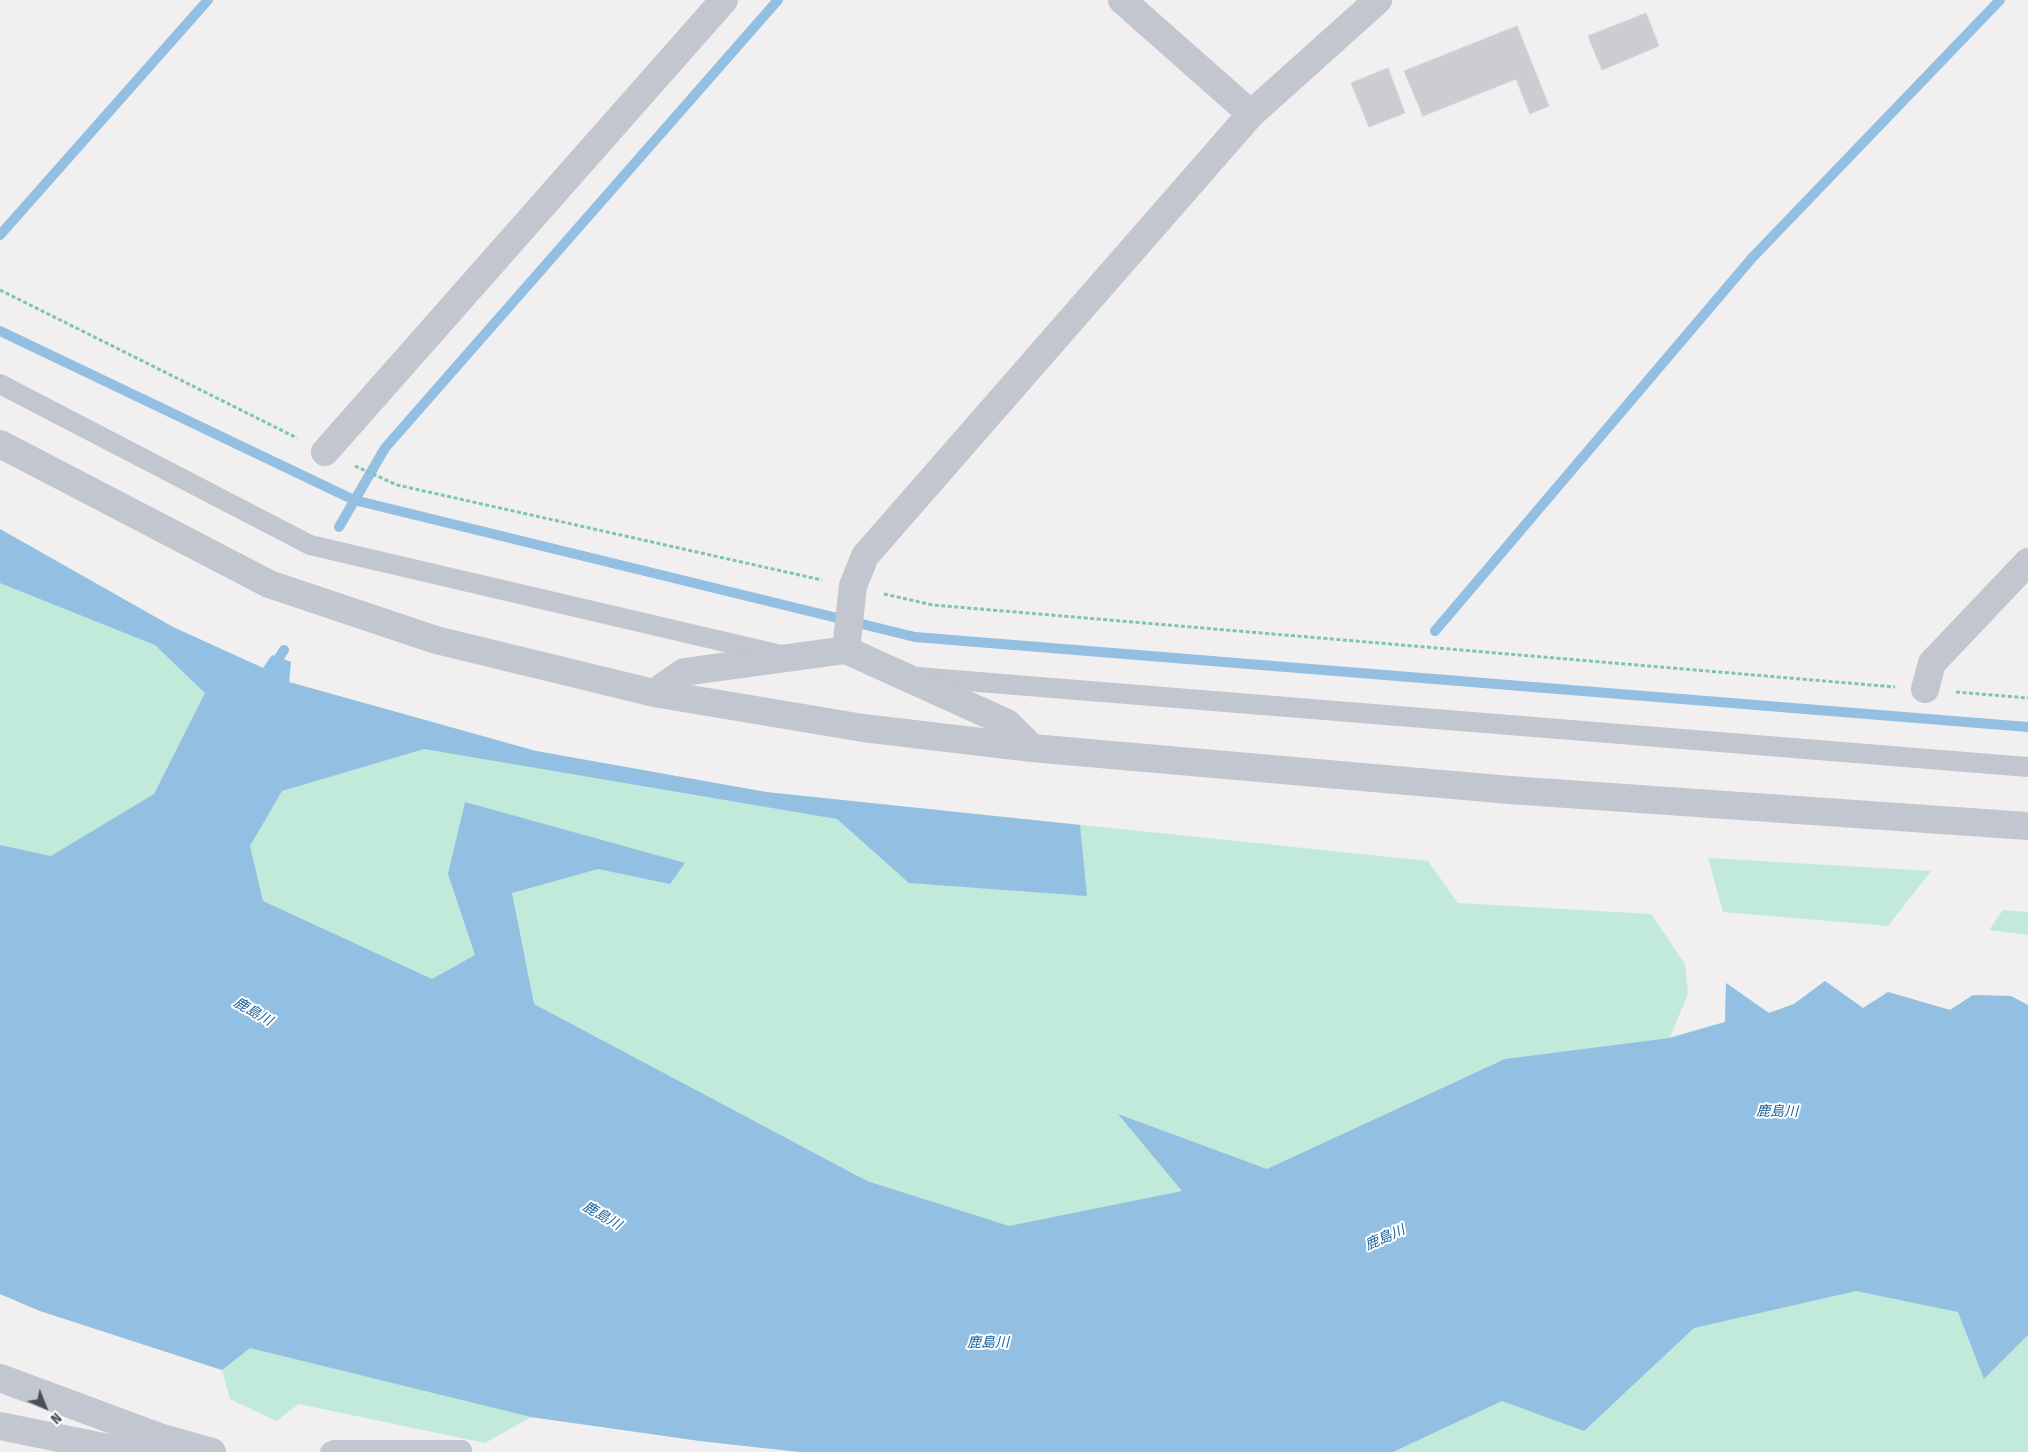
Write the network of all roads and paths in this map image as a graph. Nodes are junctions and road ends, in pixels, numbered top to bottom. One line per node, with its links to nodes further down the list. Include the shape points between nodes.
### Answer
1 (724, 0): 8 (street)
2 (1122, 0): 4 (street)
3 (1378, 0): 4 (street)
4 (1252, 114): 10 (street, via 864,556)
5 (0, 290): 8 (path)
6 (0, 384): 12 (lane, via 310,545)
7 (0, 444): 15 (street, via 269,584 436,640)
8 (326, 452): 10 (path, via 397,485)
9 (2028, 562): 14 (street, via 1932,663)
10 (853, 586): 11 (street); 14 (path, via 933,605)
11 (846, 650): 12 (street); 13 (street)
12 (793, 658): 15 (street, via 684,672)
13 (903, 676): 17 (street, via 1007,723); 18 (lane)
14 (1925, 689): 16 (path)
15 (654, 693): 17 (street, via 863,728)
16 (2028, 698)
17 (1032, 748): 19 (street, via 1510,790)
18 (2028, 767)
19 (2028, 826)
20 (0, 1378): 22 (street)
21 (0, 1426): 22 (street, via 108,1448 134,1448)
22 (159, 1437): 24 (street)
23 (462, 1450): 25 (lane)
24 (212, 1452)
25 (330, 1452)

